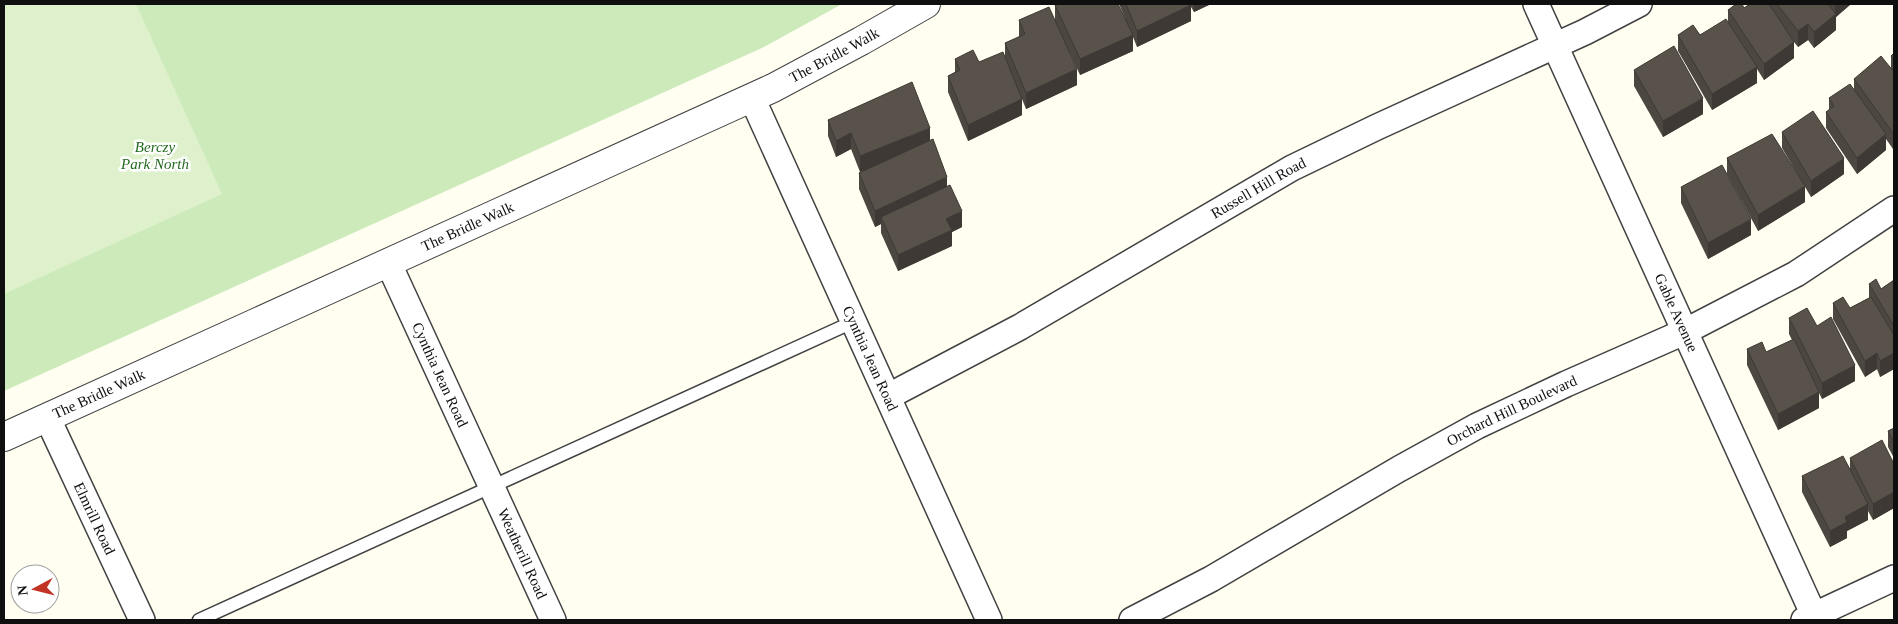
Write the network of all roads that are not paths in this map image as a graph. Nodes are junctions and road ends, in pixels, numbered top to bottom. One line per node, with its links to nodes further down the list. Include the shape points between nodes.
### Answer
1 (926, 4): 5 (street, The Bridle Walk)
2 (1536, 4): 4 (street, Gable Avenue)
3 (1639, 4): 4 (street, Russell Hill Road)
4 (1554, 45): 9 (street, Gable Avenue); 10 (street, Russell Hill Road, via 1292,168 1020,327)
5 (752, 98): 7 (street, The Bridle Walk); 8 (street, Cynthia Jean Road)
6 (1894, 209): 9 (street, Orchard Hill Boulevard, via 1796,274)
7 (388, 262): 11 (street, The Bridle Walk); 13 (street, Cynthia Jean Road)
8 (855, 321): 10 (street, Cynthia Jean Road); 13 (lane)
9 (1684, 332): 15 (street, Gable Avenue); 20 (street, Orchard Hill Boulevard, via 1477,426 1211,579)
10 (889, 396): 19 (street, Cynthia Jean Road)
11 (47, 417): 12 (street, The Bridle Walk); 16 (street, Elmrill Road)
12 (4, 437)
13 (491, 487): 17 (lane); 18 (street, Weatherill Road)
14 (1894, 578): 15 (street)
15 (1811, 619)
16 (142, 620)
17 (198, 620)
18 (553, 620)
19 (989, 620)
20 (1132, 620)

